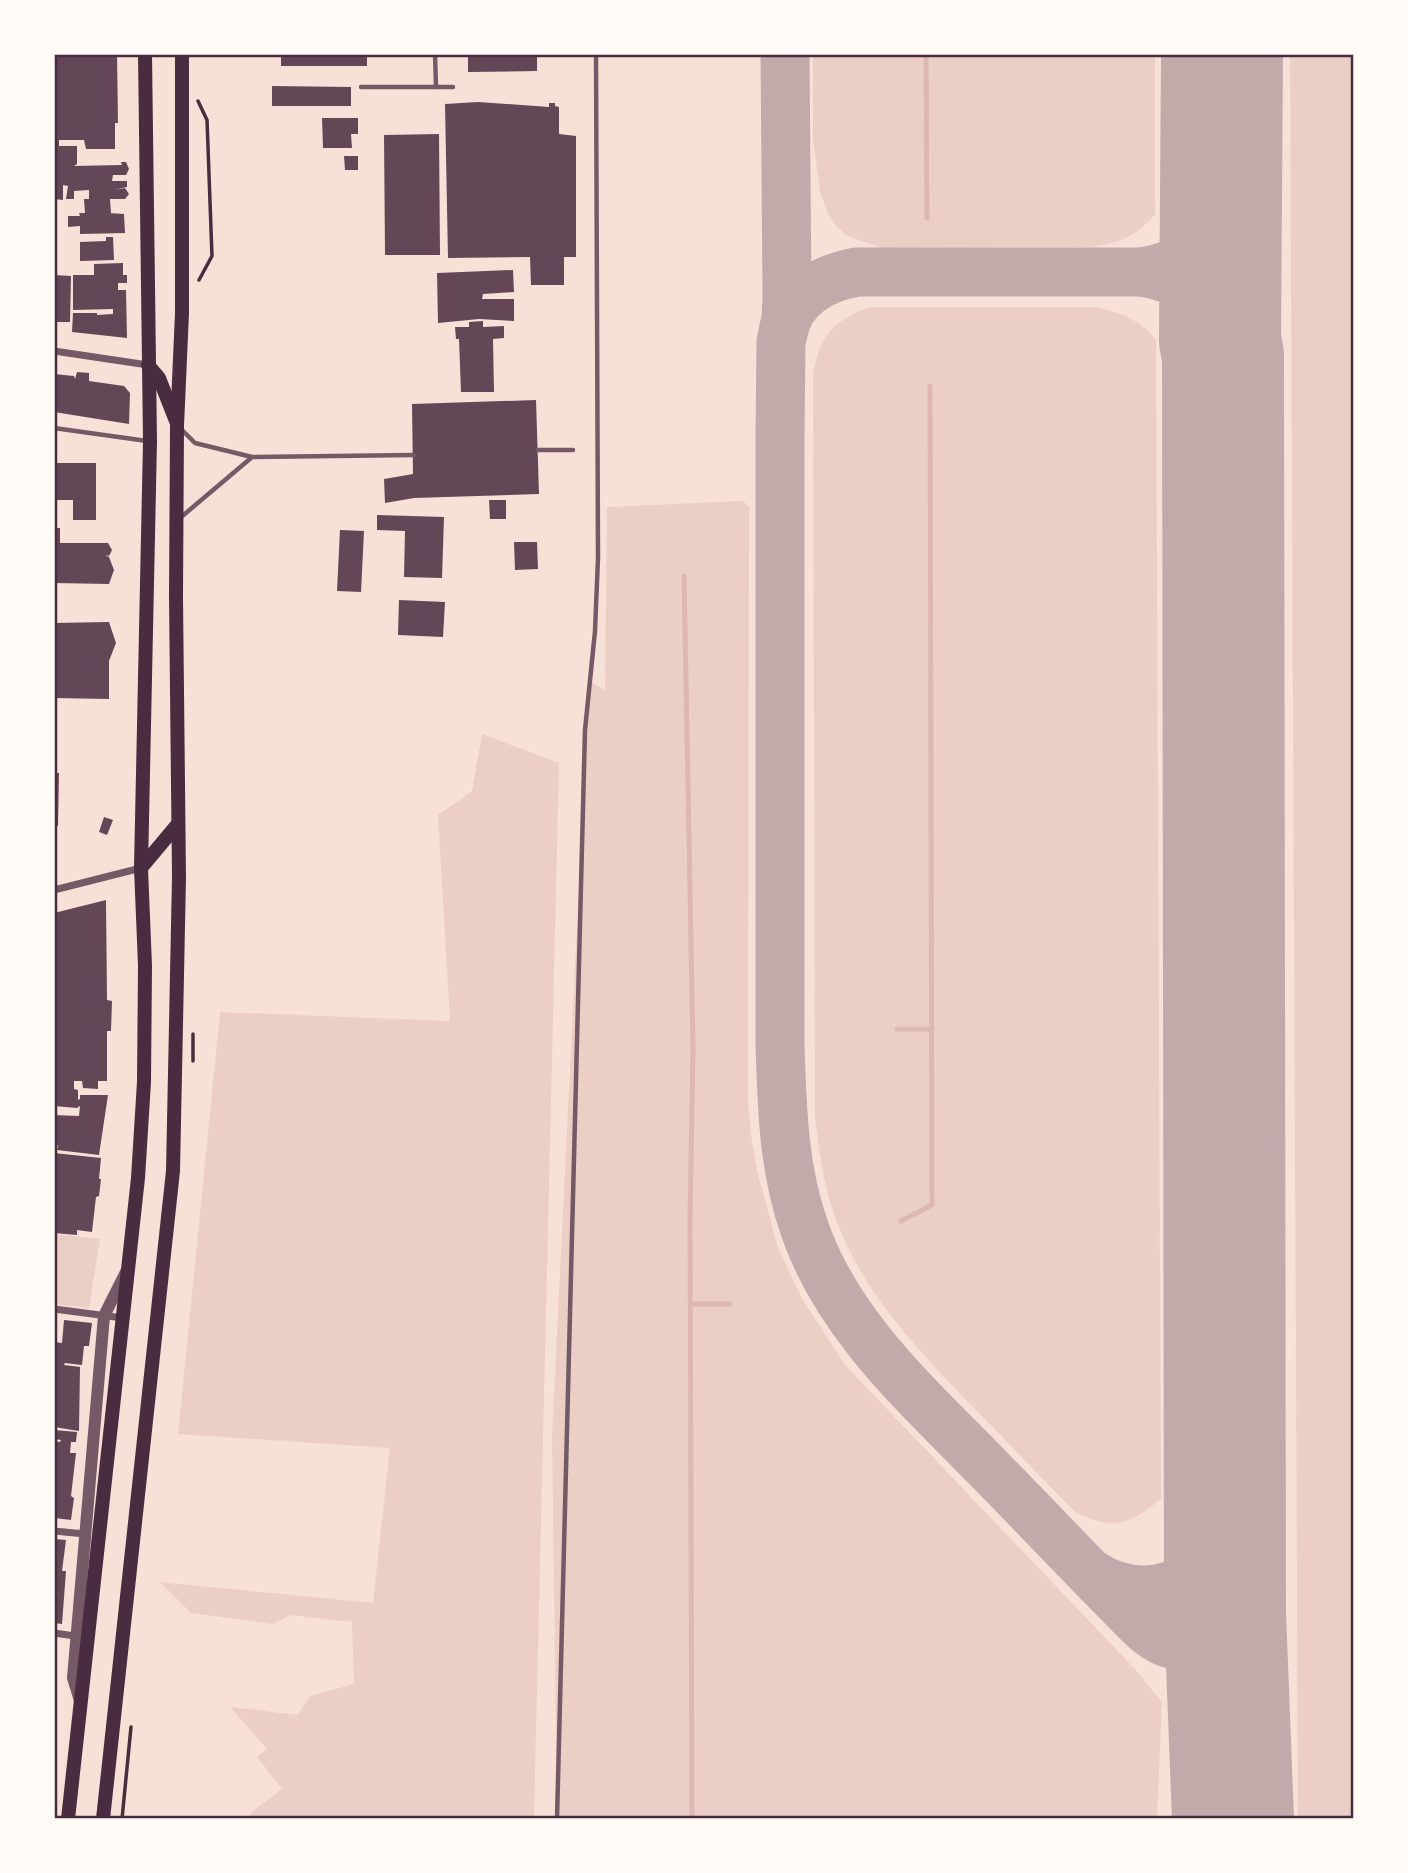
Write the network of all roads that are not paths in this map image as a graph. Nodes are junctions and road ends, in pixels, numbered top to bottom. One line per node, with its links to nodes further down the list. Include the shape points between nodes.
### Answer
1 (145, 54): 9 (main road)
2 (182, 54): 10 (main road)
3 (435, 54): 5 (lane)
4 (596, 54): 32 (lane, via 598,558 585,730)
5 (436, 87): 6 (lane); 7 (lane)
6 (453, 87)
7 (361, 88)
8 (54, 351): 9 (street)
9 (148, 365): 10 (main road, via 159,378); 12 (main road)
10 (177, 426): 16 (lane, via 195,443); 17 (main road)
11 (54, 428): 12 (lane)
12 (149, 441): 19 (main road)
13 (538, 450): 14 (lane)
14 (573, 450)
15 (414, 454): 16 (lane)
16 (252, 457): 17 (lane)
17 (177, 520): 18 (main road)
18 (177, 825): 19 (main road); 31 (main road, via 173,1171)
19 (141, 868): 20 (street); 21 (main road, via 144,1082)
20 (54, 890)
21 (129, 1265): 23 (street); 24 (main road)
22 (54, 1309): 23 (street)
23 (104, 1316): 24 (street); 26 (street)
24 (124, 1318): 29 (main road)
25 (54, 1531): 26 (street)
26 (85, 1534): 28 (street)
27 (54, 1633): 28 (street)
28 (75, 1636): 29 (street, via 73,1678)
29 (82, 1706): 30 (main road)
30 (68, 1819)
31 (103, 1819)
32 (557, 1819)

